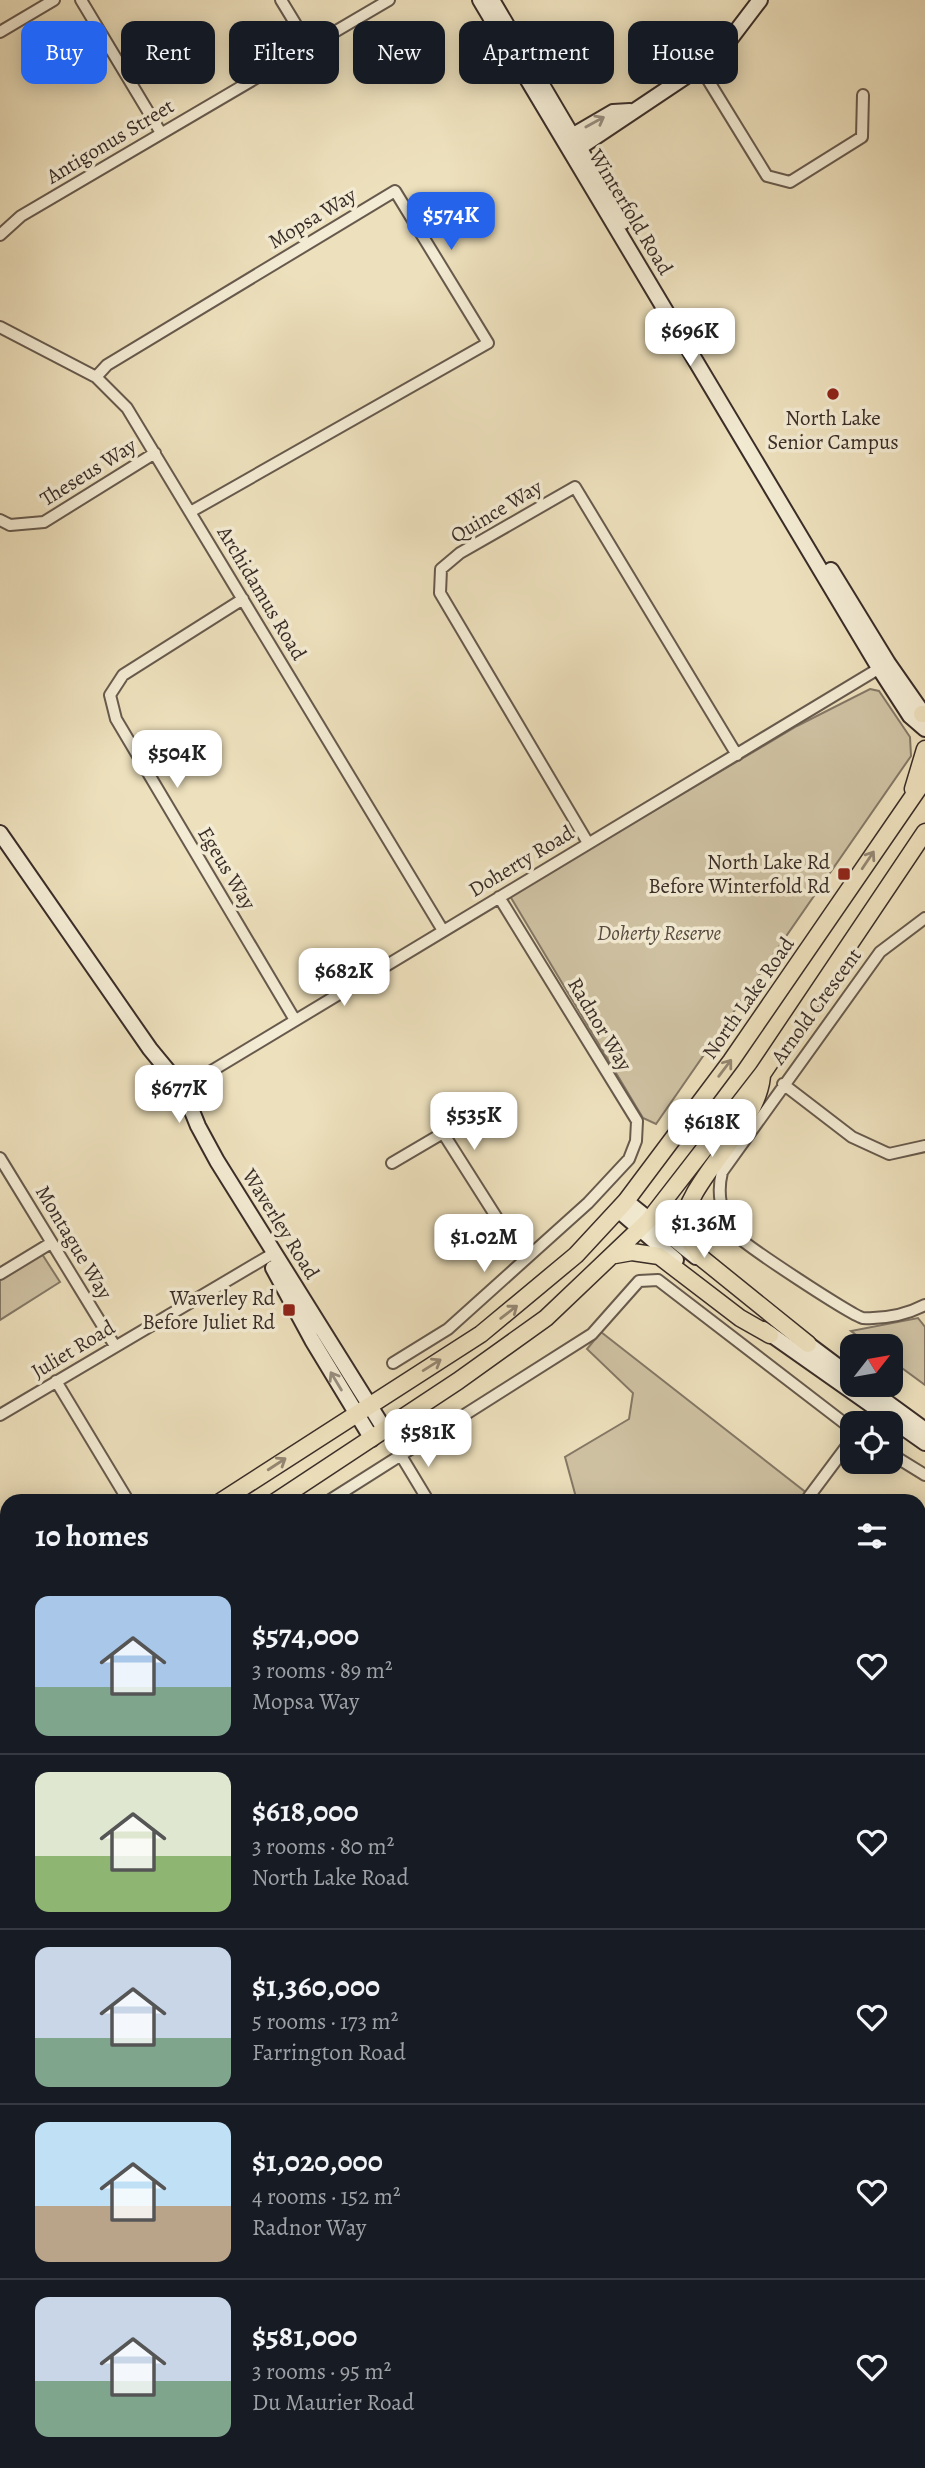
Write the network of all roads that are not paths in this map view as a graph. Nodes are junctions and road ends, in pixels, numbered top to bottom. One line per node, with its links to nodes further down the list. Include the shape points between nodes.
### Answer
1 (54, 0): 11 (street)
2 (81, 0): 16 (street)
3 (281, 0): 8 (street)
4 (389, 0): 9 (street, Antigonus Street)
5 (480, 0): 17 (main road, Winterfold Road)
6 (492, 0): 17 (main road, Winterfold Road)
7 (760, 0): 10 (main road)
8 (294, 21)
9 (339, 29)
10 (738, 29)
11 (0, 32)
12 (245, 84): 16 (street, Antigonus Street)
13 (673, 84): 17 (main road, via 630,111 613,112)
14 (710, 84): 15 (street, via 767,176 790,182 862,137)
15 (863, 95)
16 (162, 132): 18 (street, Antigonus Street, via 21,216)
17 (571, 144): 25 (main road, Winterfold Road)
18 (0, 235)
19 (0, 327): 20 (street, Archidamus Road)
20 (96, 377): 21 (street, Archidamus Road, via 127,408); 22 (street, Mopsa Way, via 107,365 395,191 488,344)
21 (155, 453): 22 (street, Archidamus Road); 23 (street, Theseus Way, via 44,522 10,525)
22 (192, 511): 24 (street, Archidamus Road)
23 (0, 520)
24 (243, 599): 36 (street, Archidamus Road); 37 (street, Egeus Way, via 123,675 110,695 116,719)
25 (883, 666): 26 (main road, Winterfold Road); 28 (street, Doherty Road)
26 (924, 718)
27 (925, 749): 30 (main road)
28 (737, 755): 33 (street, Doherty Road); 33 (street, Quince Way, via 575,487 460,553 441,569 440,593)
29 (925, 779): 30 (main road, North Lake Road)
30 (909, 801): 44 (main road, North Lake Road, one-way to 30, via 731,1060)
31 (925, 832): 38 (main road)
32 (1, 839): 40 (main road, Waverley Road)
33 (589, 843): 34 (street, Doherty Road)
34 (499, 897): 36 (street, Doherty Road); 49 (street, Radnor Way, via 637,1121 629,1158 588,1203)
35 (925, 918): 39 (street, Arnold Crescent, via 880,952)
36 (442, 929): 37 (street, Doherty Road)
37 (295, 1020): 40 (street, Doherty Road)
38 (763, 1073): 45 (main road); 53 (main road, via 758,1101 689,1204 682,1231 699,1256)
39 (783, 1084): 41 (street, via 852,1137 889,1154); 51 (street, Arnold Crescent, via 722,1172 721,1203 734,1233 860,1318 907,1314)
40 (179, 1091): 47 (main road, Waverley Road, via 192,1136)
41 (925, 1146)
42 (0, 1158): 46 (street, Montague Way)
43 (392, 1163): 49 (street, via 443,1133)
44 (622, 1205): 45 (main road); 59 (main road, North Lake Road, one-way to 44, via 509,1312 576,1255)
45 (644, 1225): 48 (main road); 52 (main road); 53 (main road)
46 (51, 1243): 50 (street); 54 (street, Montague Way)
47 (271, 1255): 54 (street, Juliet Road); 59 (main road, Waverley Road)
48 (615, 1255): 52 (main road, via 659,1256 740,1318); 63 (main road, via 545,1318)
49 (523, 1259): 55 (street, Radnor Way, via 448,1329)
50 (0, 1274)
51 (925, 1305)
52 (770, 1335): 64 (main road)
53 (808, 1344): 56 (main road)
54 (115, 1346): 57 (street, Juliet Road)
55 (393, 1363)
56 (840, 1368)
57 (56, 1381): 60 (street, Juliet Road); 69 (street)
58 (880, 1397): 62 (main road)
59 (362, 1409): 63 (main road, Waverley Road); 70 (main road, North Lake Road, one-way to 59)
60 (0, 1415)
61 (840, 1420): 65 (street, via 658,1280 639,1281 592,1334)
62 (925, 1430)
63 (379, 1435): 71 (main road)
64 (925, 1443)
65 (400, 1454): 72 (street); 73 (street)
66 (840, 1456): 74 (street)
67 (903, 1461): 68 (street)
68 (925, 1475)
69 (124, 1494)
70 (232, 1494)
71 (287, 1494)
72 (339, 1494)
73 (424, 1494)
74 (811, 1494)

